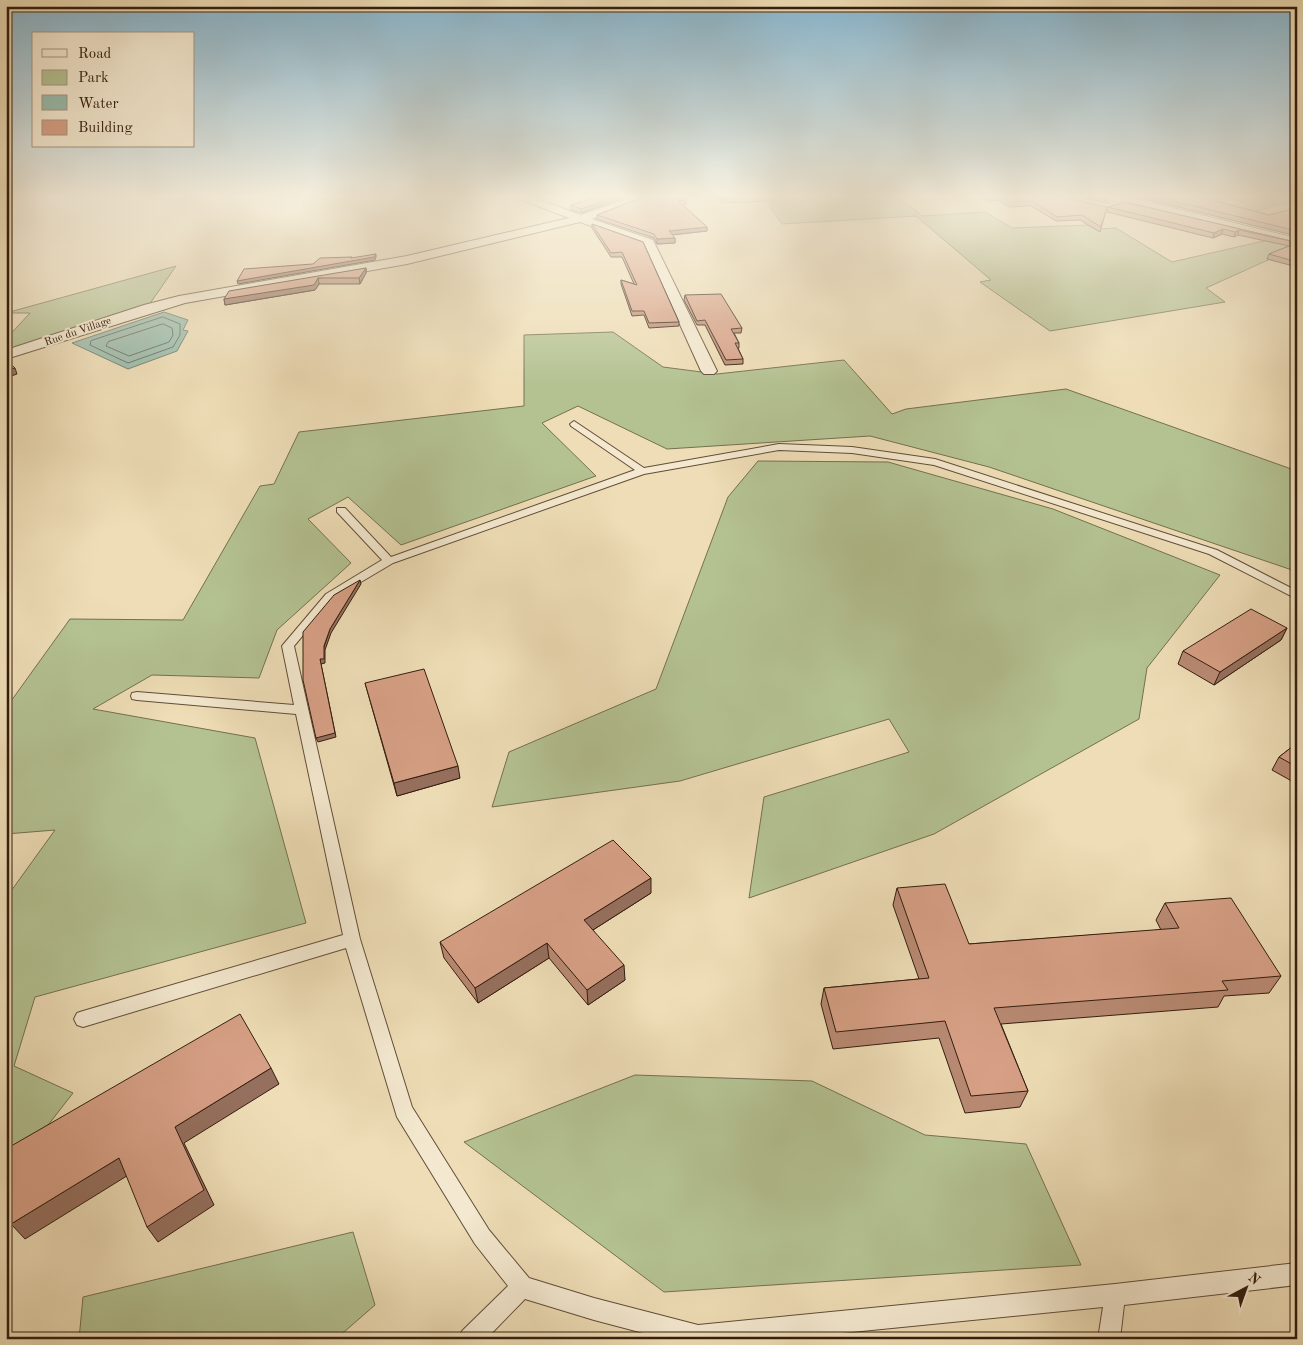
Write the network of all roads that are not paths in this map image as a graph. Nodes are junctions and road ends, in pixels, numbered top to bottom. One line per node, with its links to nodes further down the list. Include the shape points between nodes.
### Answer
1 (412, 259): 3 (street, Rue du Village, via 220,292 149,308)
2 (656, 259): 4 (street)
3 (6, 355)
4 (709, 371)
5 (574, 424): 6 (lane)
6 (642, 471): 8 (lane); 9 (lane, via 779,447 852,450 935,462 1212,552)
7 (342, 510): 8 (lane)
8 (388, 561): 11 (lane, via 330,596 288,646)
9 (1297, 596)
10 (137, 696): 11 (lane)
11 (302, 710): 12 (lane)
12 (352, 938): 13 (lane); 15 (lane, via 404,1110 482,1237)
13 (83, 1019)
14 (1297, 1274): 16 (lane)
15 (522, 1287): 16 (lane, via 594,1310 698,1336); 17 (lane)
16 (1115, 1295): 18 (lane)
17 (470, 1339)
18 (1109, 1339)

